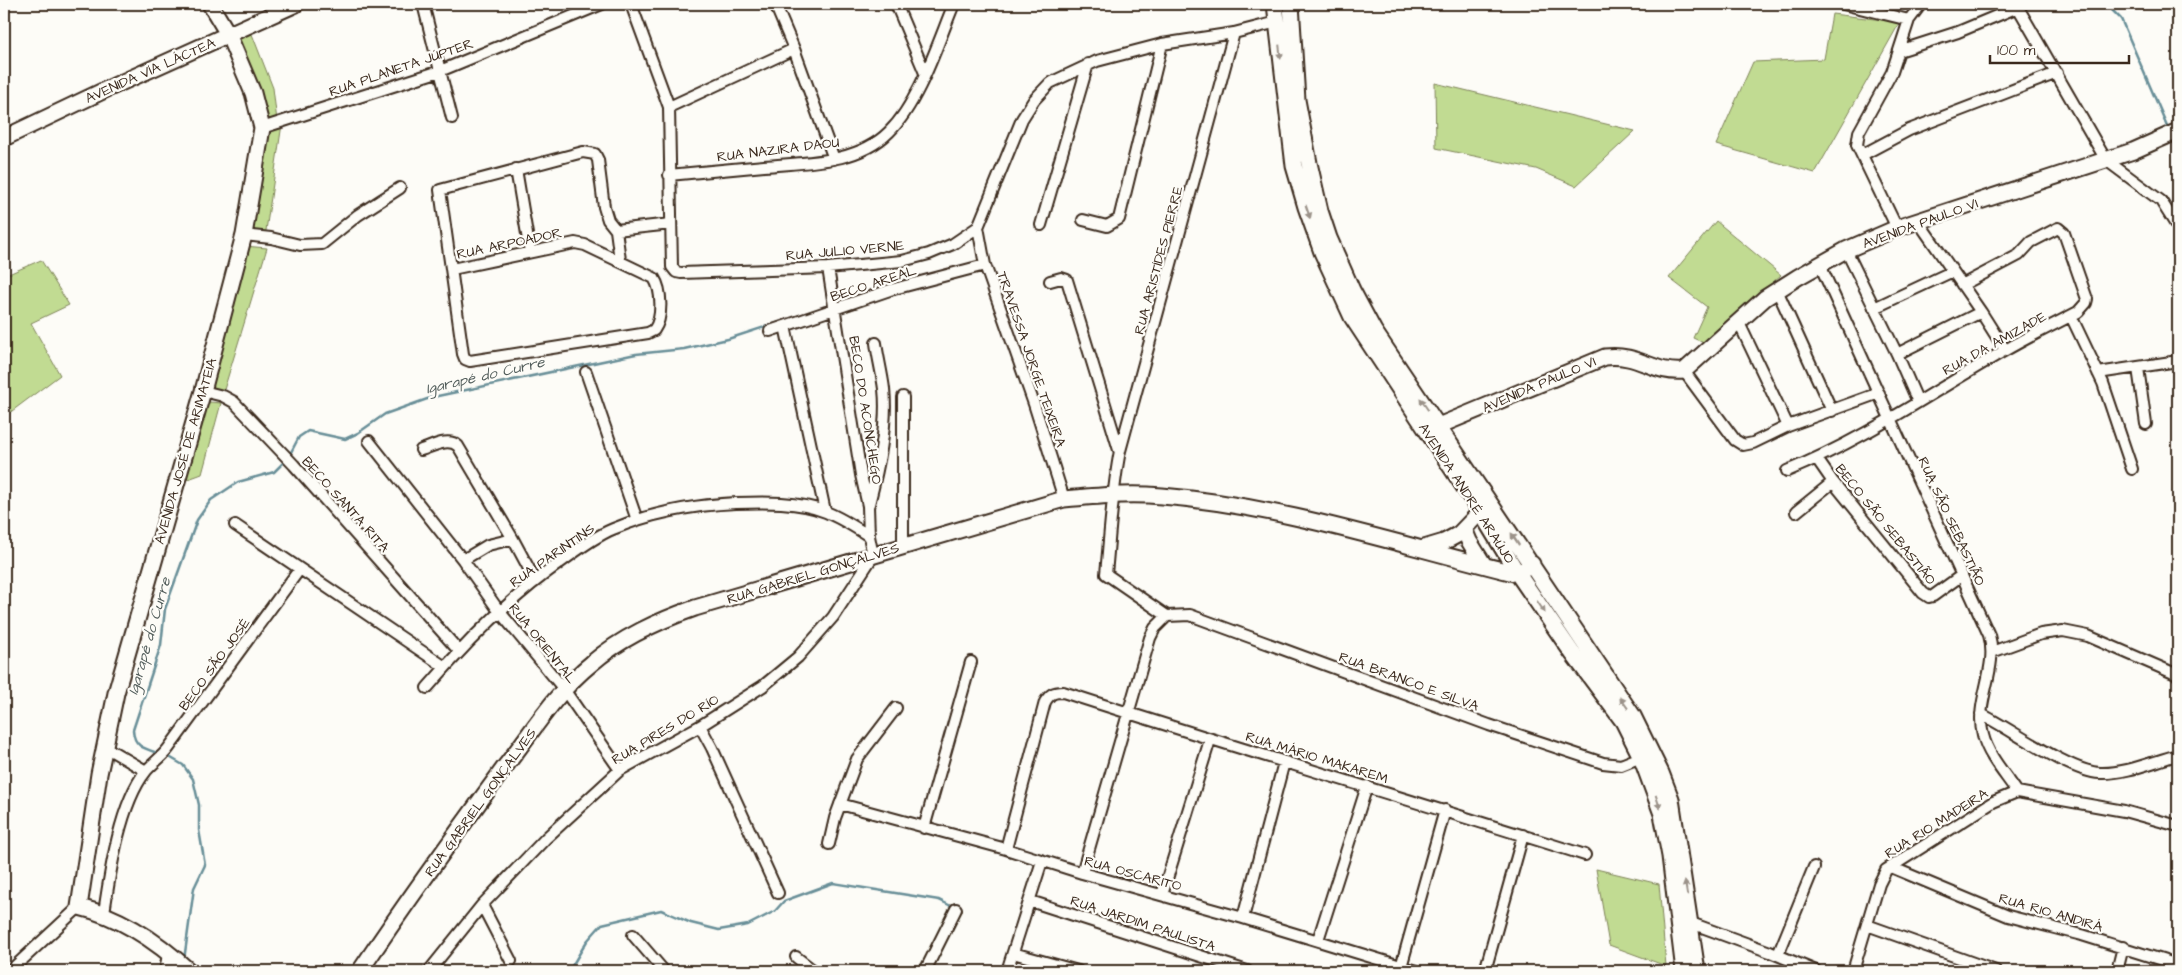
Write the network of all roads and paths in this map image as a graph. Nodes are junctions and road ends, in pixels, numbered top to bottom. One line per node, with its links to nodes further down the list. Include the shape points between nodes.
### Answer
1 (210, 4): 17 (street, AVENIDA JOSÉ DE ARIMATEIA)
2 (296, 4): 17 (street, AVENIDA VÍA LÁCTEA)
3 (423, 4): 22 (street)
4 (602, 4): 22 (street, RUA PLANETA JÚPTER)
5 (631, 4): 25 (street)
6 (775, 4): 19 (street)
7 (896, 4): 23 (street)
8 (954, 4): 23 (street, RUA NAZIRA DAOU)
9 (1275, 4): 15 (street, AVENIDA ANDRÉ ARAÚJO)
10 (1291, 4): 79 (street, AVENIDA ANDRÉ ARAÚJO, one-way to 10, via 1374,330 1329,238 1320,211 1297,100)
11 (1843, 4): 14 (street)
12 (1921, 4): 14 (street)
13 (2017, 5): 20 (street, via 1958,32); 24 (street)
14 (1909, 20): 20 (street)
15 (1277, 22): 16 (street); 79 (street, AVENIDA ANDRÉ ARAÚJO, one-way to 79, via 1294,166 1322,252 1352,317)
16 (1234, 33): 18 (street); 82 (street, RUA ARISTÍDES PIERRE)
17 (228, 34): 27 (street, AVENIDA JOSÉ DE ARIMATEIA, via 253,93); 29 (street, AVENIDA VÍA LÁCTEA)
18 (1162, 44): 21 (street); 36 (street, via 1119,219 1107,226)
19 (794, 49): 25 (street); 31 (street)
20 (1899, 51): 30 (street, via 1892,72 1859,132 1857,145)
21 (1088, 64): 39 (street); 40 (street, via 1050,83 1034,100 1022,119)
22 (440, 71): 26 (street); 27 (street, RUA PLANETA JÚPTER)
23 (925, 73): 31 (street, RUA NAZIRA DAOU, via 909,105 890,132 867,149)
24 (2057, 74): 30 (street, via 1909,130); 32 (street)
25 (669, 107): 34 (street)
26 (452, 118)
27 (262, 128): 44 (street, AVENIDA JOSÉ DE ARIMATEIA)
28 (2178, 131): 32 (street, AVENIDA PAULO VI)
29 (4, 138)
30 (1862, 155): 41 (street)
31 (834, 159): 34 (street, RUA NAZIRA DAOU)
32 (2106, 160): 37 (street, AVENIDA PAULO VI); 42 (street, via 2161,201)
33 (516, 169): 43 (street, via 583,152 595,154 604,207); 46 (street); 51 (street, via 440,190)
34 (669, 175): 38 (street)
35 (400, 188): 44 (street, via 358,215 322,244 300,245)
36 (1083, 220)
37 (1918, 221): 41 (street, AVENIDA PAULO VI); 52 (street)
38 (671, 224): 43 (street); 50 (street, RUA JULIO VERNE, via 672,267 680,273)
39 (1041, 225)
40 (978, 227): 48 (street, TRAVESSA JORGE TEIXEIRA); 50 (street, RUA JULIO VERNE, via 953,244 929,254 902,261)
41 (1897, 228): 45 (street, AVENIDA PAULO VI)
42 (2178, 228)
43 (616, 230): 47 (street)
44 (244, 235): 71 (street, AVENIDA JOSÉ DE ARIMATEIA)
45 (1846, 250): 49 (street, AVENIDA PAULO VI); 56 (street)
46 (530, 252): 47 (street, RUA ARPOADOR, via 575,243 596,248); 51 (street, RUA ARPOADOR)
47 (620, 260): 51 (street, RUA ARPOADOR, via 648,273 658,285 659,316 654,330 470,361 463,354)
48 (985, 264): 57 (street, BECO AREAL); 88 (street, TRAVESSA JORGE TEIXEIRA)
49 (1820, 265): 55 (street, AVENIDA PAULO VI); 72 (street, RUA SÃO SEBASTIÃO)
50 (828, 268): 57 (street, BECO DO ACONCHEGO)
51 (452, 269)
52 (1951, 272): 54 (street); 56 (street)
53 (1050, 281): 82 (street, via 1068,280)
54 (1962, 285): 58 (street); 59 (street, RUA DA AMIZADE, via 2018,255 2031,242 2060,229 2087,299)
55 (1777, 290): 60 (street, AVENIDA PAULO VI); 75 (street)
56 (1874, 308): 65 (street)
57 (835, 309): 61 (street, BECO AREAL); 89 (street, BECO DO ACONCHEGO)
58 (1981, 312): 64 (street); 65 (street)
59 (2071, 316): 64 (street, RUA DA AMIZADE); 70 (street)
60 (1739, 323): 68 (street, AVENIDA PAULO VI); 78 (street)
61 (785, 326): 62 (street, BECO AREAL); 91 (street)
62 (770, 331)
63 (876, 342): 89 (street, via 884,410 877,472)
64 (2005, 350): 74 (street, RUA DA AMIZADE)
65 (1897, 354): 74 (street)
66 (2178, 361): 67 (street)
67 (2138, 368): 70 (street); 77 (street)
68 (1684, 371): 78 (street, via 1735,440 1743,445); 79 (street, AVENIDA PAULO VI, via 1670,372 1635,358 1605,357)
69 (586, 372): 93 (street)
70 (2098, 373): 84 (street)
71 (203, 391): 111 (street, BECO SANTA RITA, via 234,402); 123 (street, AVENIDA JOSÉ DE ARIMATEIA, via 125,658)
72 (1879, 393): 75 (street); 76 (street, RUA SÃO SEBASTIÃO)
73 (903, 397): 98 (street)
74 (1918, 402): 76 (street, RUA DA AMIZADE)
75 (1832, 411): 78 (street)
76 (1890, 420): 83 (street, BECO SÃO SEBASTIÃO); 107 (street, RUA SÃO SEBASTIÃO)
77 (2146, 424)
78 (1788, 426)
79 (1433, 429): 90 (street, AVENIDA ANDRÉ ARAÚJO)
80 (369, 441): 101 (street, RUA ORIENTAL)
81 (421, 450): 97 (street, via 454,442)
82 (1120, 450): 87 (street, RUA ARISTÍDES PIERRE)
83 (1817, 459): 85 (street, BECO SÃO SEBASTIÃO); 86 (street, BECO SÃO SEBASTIÃO)
84 (2132, 469)
85 (1787, 471)
86 (1833, 482): 92 (street); 107 (street, BECO SÃO SEBASTIÃO, via 1926,595 1933,596)
87 (1114, 495): 88 (street, RUA GABRIEL GONÇALVES); 99 (street, RUA GABRIEL GONÇALVES, via 1161,496 1270,510); 110 (street, RUA ARISTÍDES PIERRE, via 1106,574)
88 (1064, 499): 98 (street, RUA GABRIEL GONÇALVES)
89 (868, 506): 96 (street, BECO DO ACONCHEGO)
90 (1485, 506): 95 (street); 102 (street, AVENIDA ANDRÉ ARAÚJO, one-way to 90); 106 (street, AVENIDA ANDRÉ ARAÚJO)
91 (825, 511): 93 (street, RUA PARINTINS, via 750,502 692,508); 96 (street, RUA PARINTINS)
92 (1796, 512)
93 (637, 520): 108 (street, RUA PARINTINS, via 585,545)
94 (235, 525): 105 (street)
95 (1464, 529): 99 (street, via 1444,542); 103 (street)
96 (869, 536): 100 (street, BECO DO ACONCHEGO)
97 (513, 539): 101 (street, via 488,545); 108 (street)
98 (903, 546): 100 (street, RUA GABRIEL GONÇALVES)
99 (1424, 548): 103 (street, RUA GABRIEL GONÇALVES)
100 (873, 556): 104 (street, RUA GABRIEL GONÇALVES)
101 (464, 560): 109 (street, RUA ORIENTAL)
102 (1532, 564): 106 (street); 151 (street, AVENIDA ANDRÉ ARAÚJO, one-way to 102, via 1671,799 1661,772 1633,716)
103 (1484, 566): 106 (street, RUA GABRIEL GONÇALVES)
104 (860, 568): 117 (street, RUA GABRIEL GONÇALVES, via 695,608 657,622 618,643); 121 (street, RUA PIRES DO RÍO, via 833,617 798,657 763,686)
105 (299, 570): 114 (street); 128 (street, BECO SÃO JOSÉ, via 168,749)
106 (1518, 574): 125 (street, AVENIDA ANDRÉ ARAÚJO, one-way to 125, via 1623,721)
107 (1962, 575): 112 (street, RUA SÃO SEBASTIÃO, via 1989,635)
108 (535, 580): 109 (street, RUA PARINTINS)
109 (499, 611): 111 (street, RUA PARINTINS); 117 (street, RUA ORIENTAL)
110 (1167, 616): 119 (street, via 1150,638); 125 (street, RUA BRANCO E SILVA, via 1190,615 1480,722 1596,761 1621,765)
111 (459, 651): 114 (street, RUA PARINTINS)
112 (1992, 652): 115 (street, via 2041,634 2063,631 2088,636); 120 (street, RUA SÃO SEBASTIÃO)
113 (970, 662): 134 (street)
114 (445, 667): 116 (street, RUA PARINTINS)
115 (2178, 675)
116 (427, 688)
117 (563, 688): 127 (street, RUA ORIENTAL); 166 (street, RUA GABRIEL GONÇALVES)
118 (896, 708): 131 (street, via 857,760)
119 (1130, 714): 122 (street, RUA MÁRIO MAKAREM); 137 (street, RUA MÁRIO MAKAREM, via 1063,692 1049,695); 142 (street)
120 (1981, 714): 124 (street, via 2072,765 2100,773); 130 (street, RUA SÃO SEBASTIÃO, via 1983,736)
121 (700, 726): 127 (street, RUA PIRES DO RÍO); 143 (street)
122 (1210, 740): 126 (street, RUA MÁRIO MAKAREM); 144 (street)
123 (105, 747): 128 (street); 147 (street, AVENIDA JOSÉ DE ARIMATEIA)
124 (2178, 755)
125 (1641, 756): 176 (street, AVENIDA ANDRÉ ARAÚJO, one-way to 176, via 1662,814)
126 (1284, 762): 129 (street, RUA MÁRIO MAKAREM); 150 (street)
127 (620, 770): 146 (street, RUA PIRES DO RÍO, via 546,838)
128 (146, 771): 149 (street, BECO SÃO JOSÉ, via 122,819)
129 (1367, 786): 132 (street, RUA MÁRIO MAKAREM); 154 (street)
130 (2017, 792): 133 (street, via 2115,809); 141 (street, RUA RIO MADEIRA, via 1993,802)
131 (840, 804): 134 (street, RUA OSCARITO); 136 (street)
132 (1446, 810): 135 (street, RUA MÁRIO MAKAREM); 162 (street)
133 (2178, 826)
134 (924, 828): 137 (street, RUA OSCARITO)
135 (1523, 835): 138 (street, RUA MÁRIO MAKAREM); 175 (street)
136 (829, 844)
137 (1006, 849): 139 (street, RUA OSCARITO)
138 (1585, 855)
139 (1042, 861): 142 (street, RUA OSCARITO); 145 (street)
140 (1814, 867): 158 (street)
141 (1891, 867): 152 (street, RUA RIO MADEIRA, via 1881,876); 155 (street, RUA RIO ANDIRÁ, via 2008,916)
142 (1082, 873): 144 (street, RUA OSCARITO)
143 (778, 893)
144 (1162, 895): 150 (street, RUA OSCARITO)
145 (1030, 901): 156 (street); 173 (street, RUA JARDIM PAULISTA)
146 (482, 905): 160 (street); 167 (street, RUA PIRES DO RÍO)
147 (79, 906): 149 (street); 163 (street)
148 (956, 909): 170 (street)
149 (104, 913): 157 (street, via 143,934)
150 (1243, 918): 154 (street, RUA OSCARITO)
151 (1691, 923): 158 (street); 177 (street, AVENIDA ANDRÉ ARAÚJO)
152 (1867, 925): 179 (street, RUA RIO MADEIRA); 180 (street)
153 (633, 936): 168 (street)
154 (1318, 940): 162 (street, RUA OSCARITO)
155 (2122, 947): 161 (street, RUA RIO ANDIRÁ); 181 (street)
156 (1013, 952): 171 (street); 172 (street)
157 (168, 954): 164 (street); 165 (street)
158 (1778, 955): 178 (street)
159 (796, 958): 169 (street)
160 (511, 960)
161 (2178, 964)
162 (1401, 967): 174 (street, RUA OSCARITO)
163 (10, 971)
164 (165, 971)
165 (189, 971)
166 (360, 971)
167 (429, 971)
168 (664, 971)
169 (814, 971)
170 (925, 971)
171 (1007, 971)
172 (1078, 971)
173 (1247, 971)
174 (1417, 971)
175 (1485, 971)
176 (1684, 971)
177 (1697, 971)
178 (1816, 971)
179 (1853, 971)
180 (1996, 971)
181 (2117, 971)

